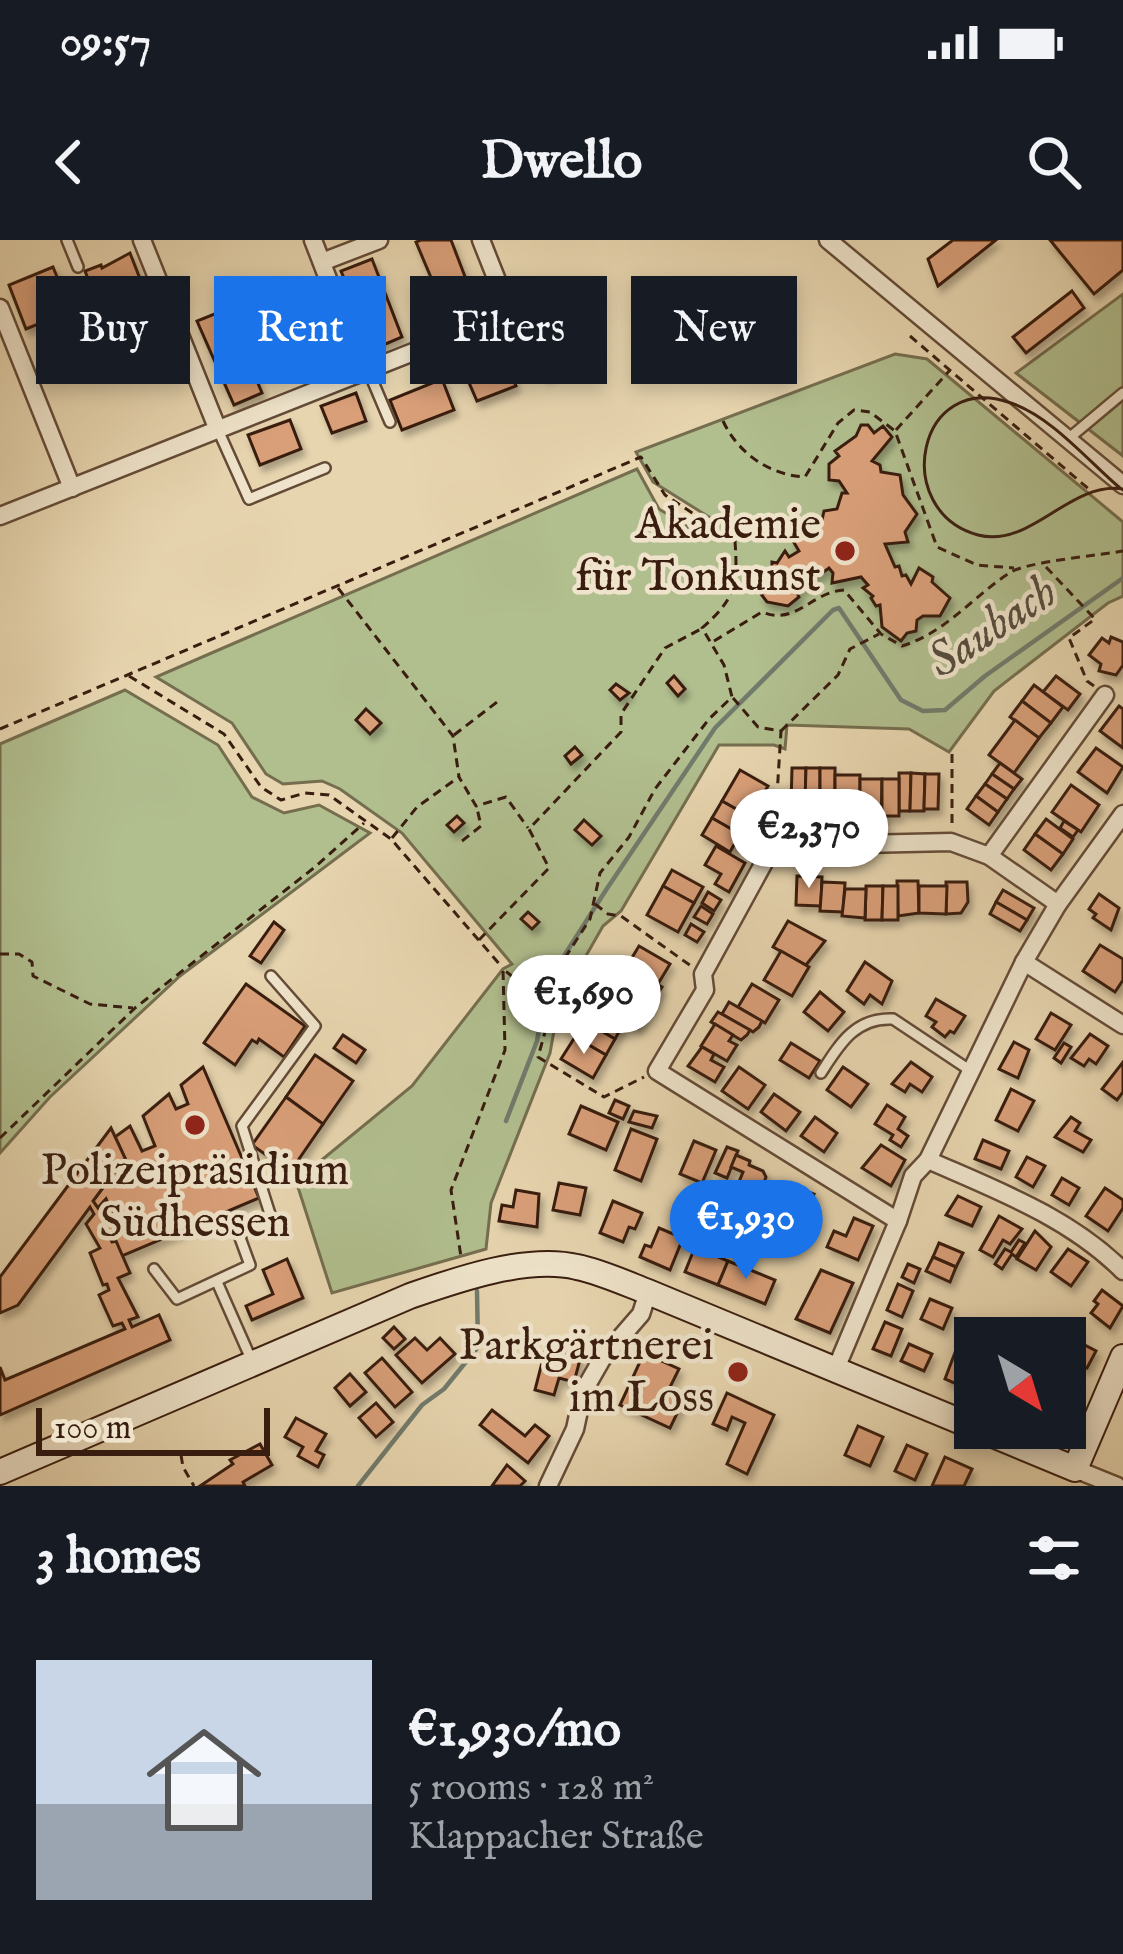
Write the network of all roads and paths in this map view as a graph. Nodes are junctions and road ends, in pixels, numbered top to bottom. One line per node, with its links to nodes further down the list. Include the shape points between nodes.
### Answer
1 (67, 240): 8 (lane)
2 (142, 240): 19 (street)
3 (313, 240): 7 (street)
4 (379, 240): 7 (street)
5 (481, 240): 12 (street, via 506,311)
6 (828, 240): 21 (street)
7 (322, 262): 9 (street)
8 (78, 267)
9 (328, 276)
10 (0, 308): 24 (street)
11 (910, 337): 13 (path)
12 (386, 363)
13 (950, 370): 20 (path); 25 (path)
14 (333, 384): 19 (street)
15 (372, 384): 18 (lane)
16 (1123, 393): 21 (lane)
17 (723, 421): 20 (path, via 734,444 784,476 805,476 854,410)
18 (390, 422)
19 (218, 430): 22 (lane, via 249,500); 24 (street)
20 (895, 431): 29 (path, via 937,547 977,565)
21 (1068, 439): 23 (street)
22 (325, 468)
23 (1123, 485)
24 (72, 488): 26 (street)
25 (1091, 491)
26 (0, 516)
27 (1123, 551): 28 (path)
28 (1045, 565): 29 (path); 35 (path, via 1095,620 1070,638 1087,681)
29 (1016, 568): 32 (path, via 921,640 902,646)
30 (336, 586): 31 (path, via 641,457 665,495 734,541 737,577 728,605); 34 (path); 40 (path)
31 (702, 628): 33 (path); 46 (path, via 665,648 621,714 620,732)
32 (881, 634): 33 (path, via 844,590 829,590 792,615 762,612); 39 (path, via 850,650 838,675)
33 (713, 641): 37 (path)
34 (128, 675): 38 (path); 45 (path, via 224,734 261,787 281,800 329,795)
35 (1105, 695): 51 (street)
36 (501, 699): 40 (path)
37 (734, 699): 39 (path, via 758,727); 52 (path, via 655,789 600,873)
38 (0, 729)
39 (782, 731): 50 (path)
40 (453, 736): 42 (path)
41 (952, 754): 49 (path)
42 (459, 777): 43 (path); 47 (path, via 417,807)
43 (476, 806): 46 (path, via 506,797); 48 (path, via 481,826)
44 (1123, 814): 53 (street)
45 (365, 821): 47 (path); 61 (path)
46 (529, 830): 54 (path, via 549,868)
47 (391, 839): 54 (path)
48 (462, 841)
49 (952, 842): 50 (street); 51 (street)
50 (773, 847): 58 (street)
51 (989, 856): 53 (street)
52 (595, 904): 58 (path); 60 (path)
53 (1058, 904): 56 (street)
54 (478, 940): 57 (path)
55 (0, 954): 61 (path, via 19,954 32,962 33,976 90,1004)
56 (1024, 962): 62 (street); 64 (street)
57 (503, 969): 60 (path); 71 (path, via 505,1050 451,1190)
58 (703, 974): 63 (street, via 705,990)
59 (271, 976): 72 (lane, via 315,1026 242,1126 270,1214 239,1235 250,1265)
60 (539, 998): 63 (path, via 545,1032 538,1057 604,1096)
61 (135, 1008): 66 (path)
62 (1123, 1025)
63 (657, 1071): 68 (street)
64 (971, 1071): 65 (lane, via 879,1018 847,1033); 67 (street)
65 (821, 1073)
66 (0, 1138)
67 (928, 1160): 68 (street, via 913,1176); 70 (street, via 1028,1204)
68 (898, 1221): 76 (street)
69 (154, 1269): 72 (lane, via 177,1298)
70 (1123, 1270)
71 (464, 1277): 73 (main road, via 564,1264); 75 (main road)
72 (217, 1282): 75 (lane)
73 (648, 1292): 76 (main road); 81 (street, via 583,1392)
74 (1123, 1357): 78 (main road)
75 (253, 1364): 79 (main road)
76 (835, 1371): 78 (main road)
77 (181, 1455): 80 (path)
78 (1075, 1469): 82 (street)
79 (0, 1472)
80 (194, 1486)
81 (548, 1486)
82 (1117, 1486)

